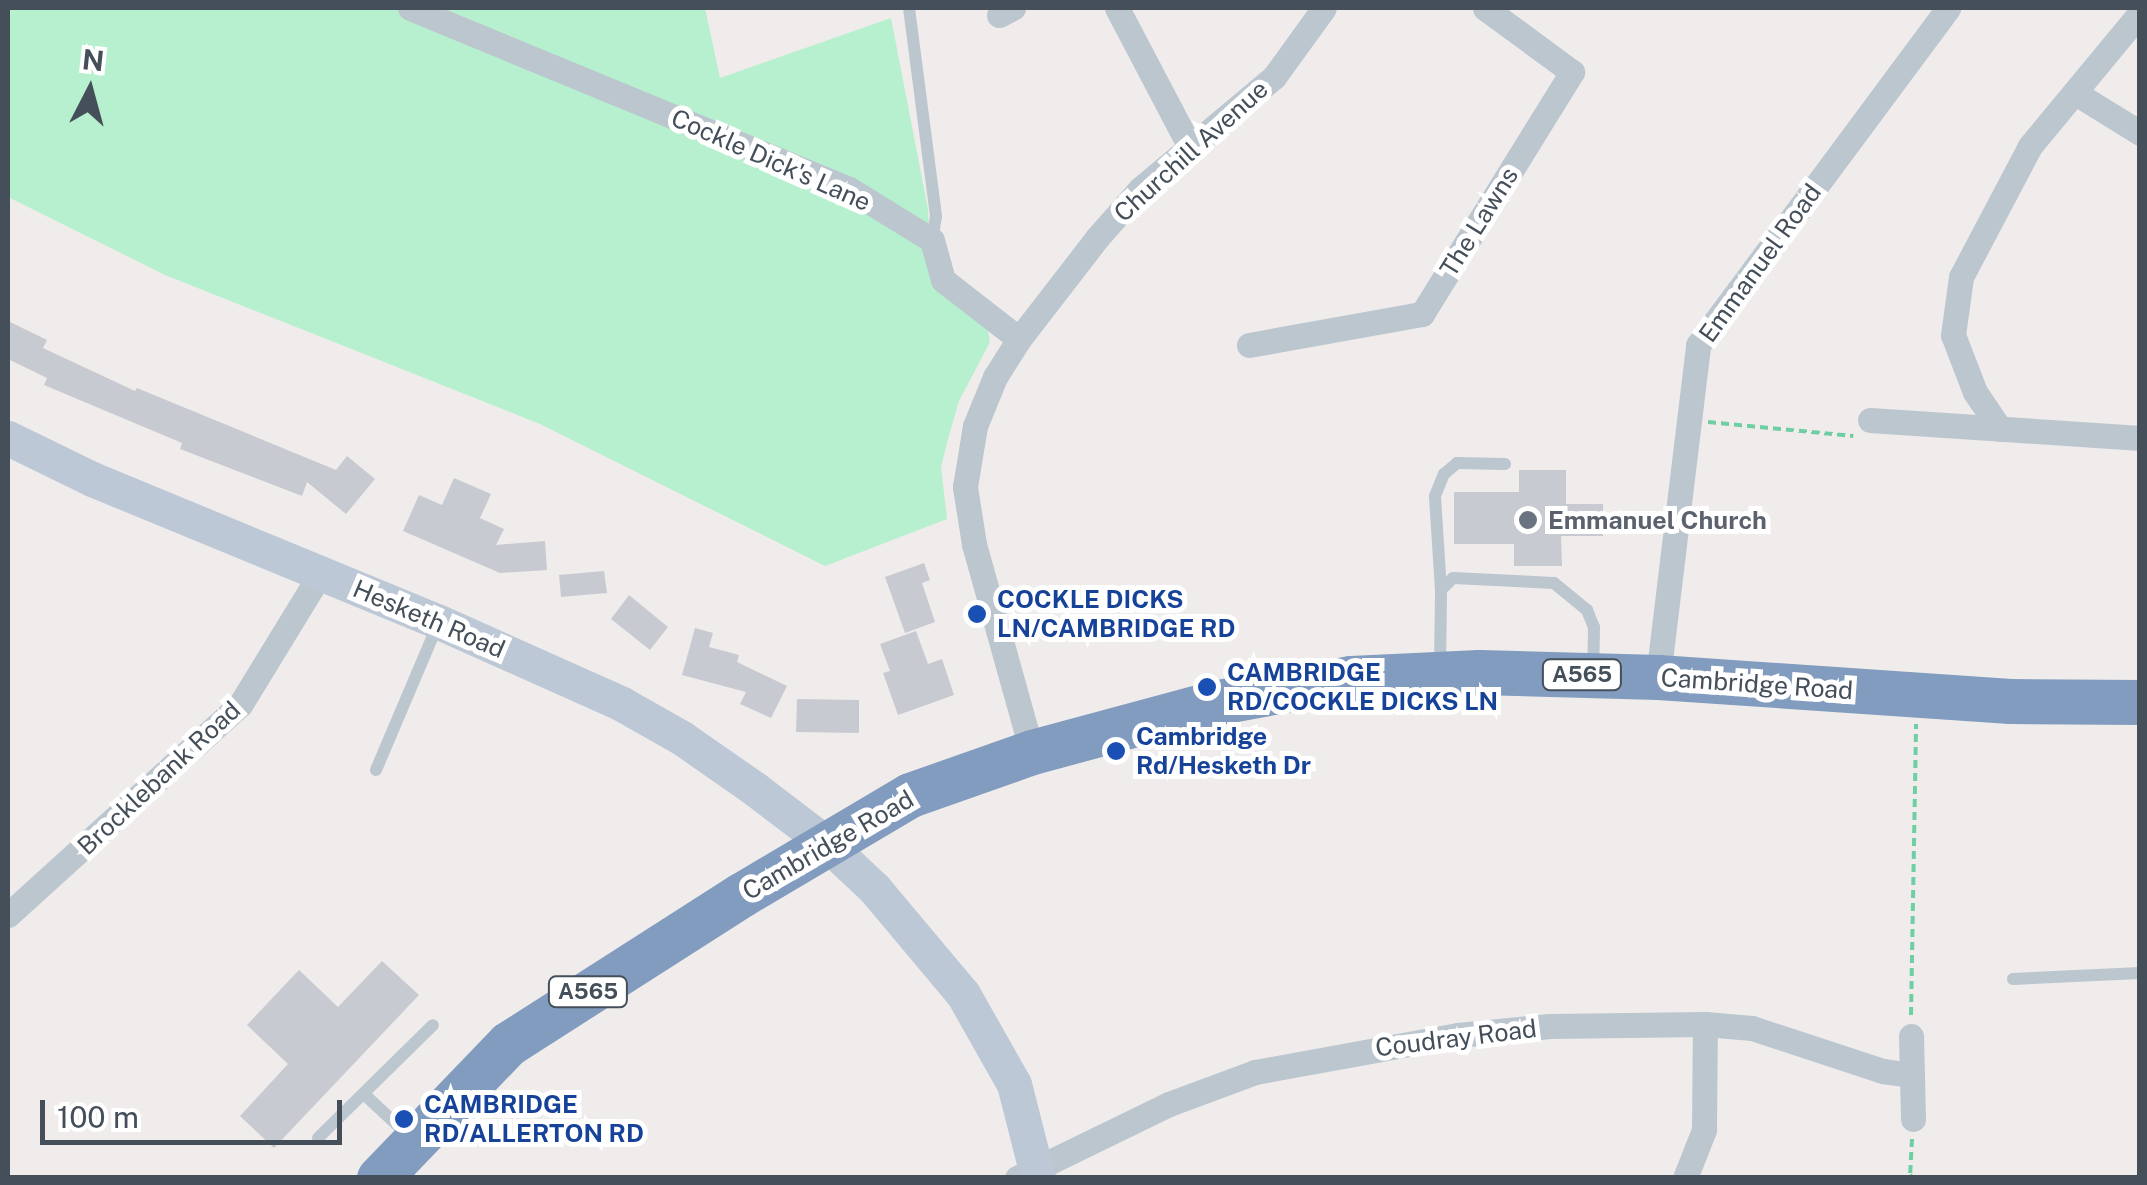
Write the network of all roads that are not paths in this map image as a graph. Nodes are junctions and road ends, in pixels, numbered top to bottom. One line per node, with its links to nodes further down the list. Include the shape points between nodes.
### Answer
1 (410, 8): 11 (street, Cockle Dick's Lane, via 848,189)
2 (909, 8): 11 (lane, via 936,216)
3 (1118, 8): 10 (street)
4 (1324, 8): 10 (street, Churchill Avenue, via 1274,77)
5 (1485, 8): 13 (street, The Lawns, via 1572,72 1422,314)
6 (1948, 8): 24 (street, Emmanuel Road, via 1698,345)
7 (2140, 13): 8 (street)
8 (2076, 94): 9 (street); 15 (street, via 2030,146 1961,277 1953,335 1975,392)
9 (2140, 133)
10 (1190, 147): 12 (street, Churchill Avenue, via 1140,189)
11 (932, 240): 12 (street, via 943,280)
12 (1019, 338): 26 (street, via 974,426 965,487 974,544)
13 (1248, 344)
14 (1870, 420): 15 (street)
15 (2000, 429): 17 (street)
16 (8, 438): 19 (street, Hesketh Road)
17 (2140, 438)
18 (1505, 464): 20 (lane, via 1457,462 1444,474 1435,496)
19 (321, 573): 21 (street, Hesketh Road); 29 (street, Brocklebank Road, via 240,705)
20 (1440, 590): 22 (lane); 23 (lane, via 1453,578 1554,583 1588,610)
21 (439, 622): 27 (lane); 28 (street, Hesketh Road, via 682,738)
22 (1440, 674): 23 (highway, Cambridge Road / A565); 26 (highway, Cambridge Road / A565, via 1351,678 1213,704)
23 (1592, 675): 24 (highway, Cambridge Road / A565)
24 (1658, 677): 25 (highway, Cambridge Road / A565)
25 (2140, 702)
26 (1032, 752): 28 (highway, Cambridge Road / A565, via 910,795)
27 (376, 770)
28 (826, 843): 39 (highway, Cambridge Road / A565, via 508,1044); 40 (street, Hesketh Road, via 874,888 963,994 1014,1084)
29 (8, 915)
30 (2140, 973): 31 (lane)
31 (2013, 979)
32 (1705, 1024): 35 (street, Coudray Road, via 1752,1028); 40 (street, Coudray Road, via 1458,1035 1255,1072); 42 (street, via 1704,1130)
33 (434, 1025): 36 (lane)
34 (1911, 1036): 35 (street)
35 (1912, 1075): 37 (street)
36 (365, 1095): 38 (lane); 39 (lane)
37 (1913, 1120)
38 (318, 1138)
39 (414, 1141): 41 (highway, Cambridge Road / A565)
40 (1030, 1174)
41 (379, 1178)
42 (1684, 1178)

